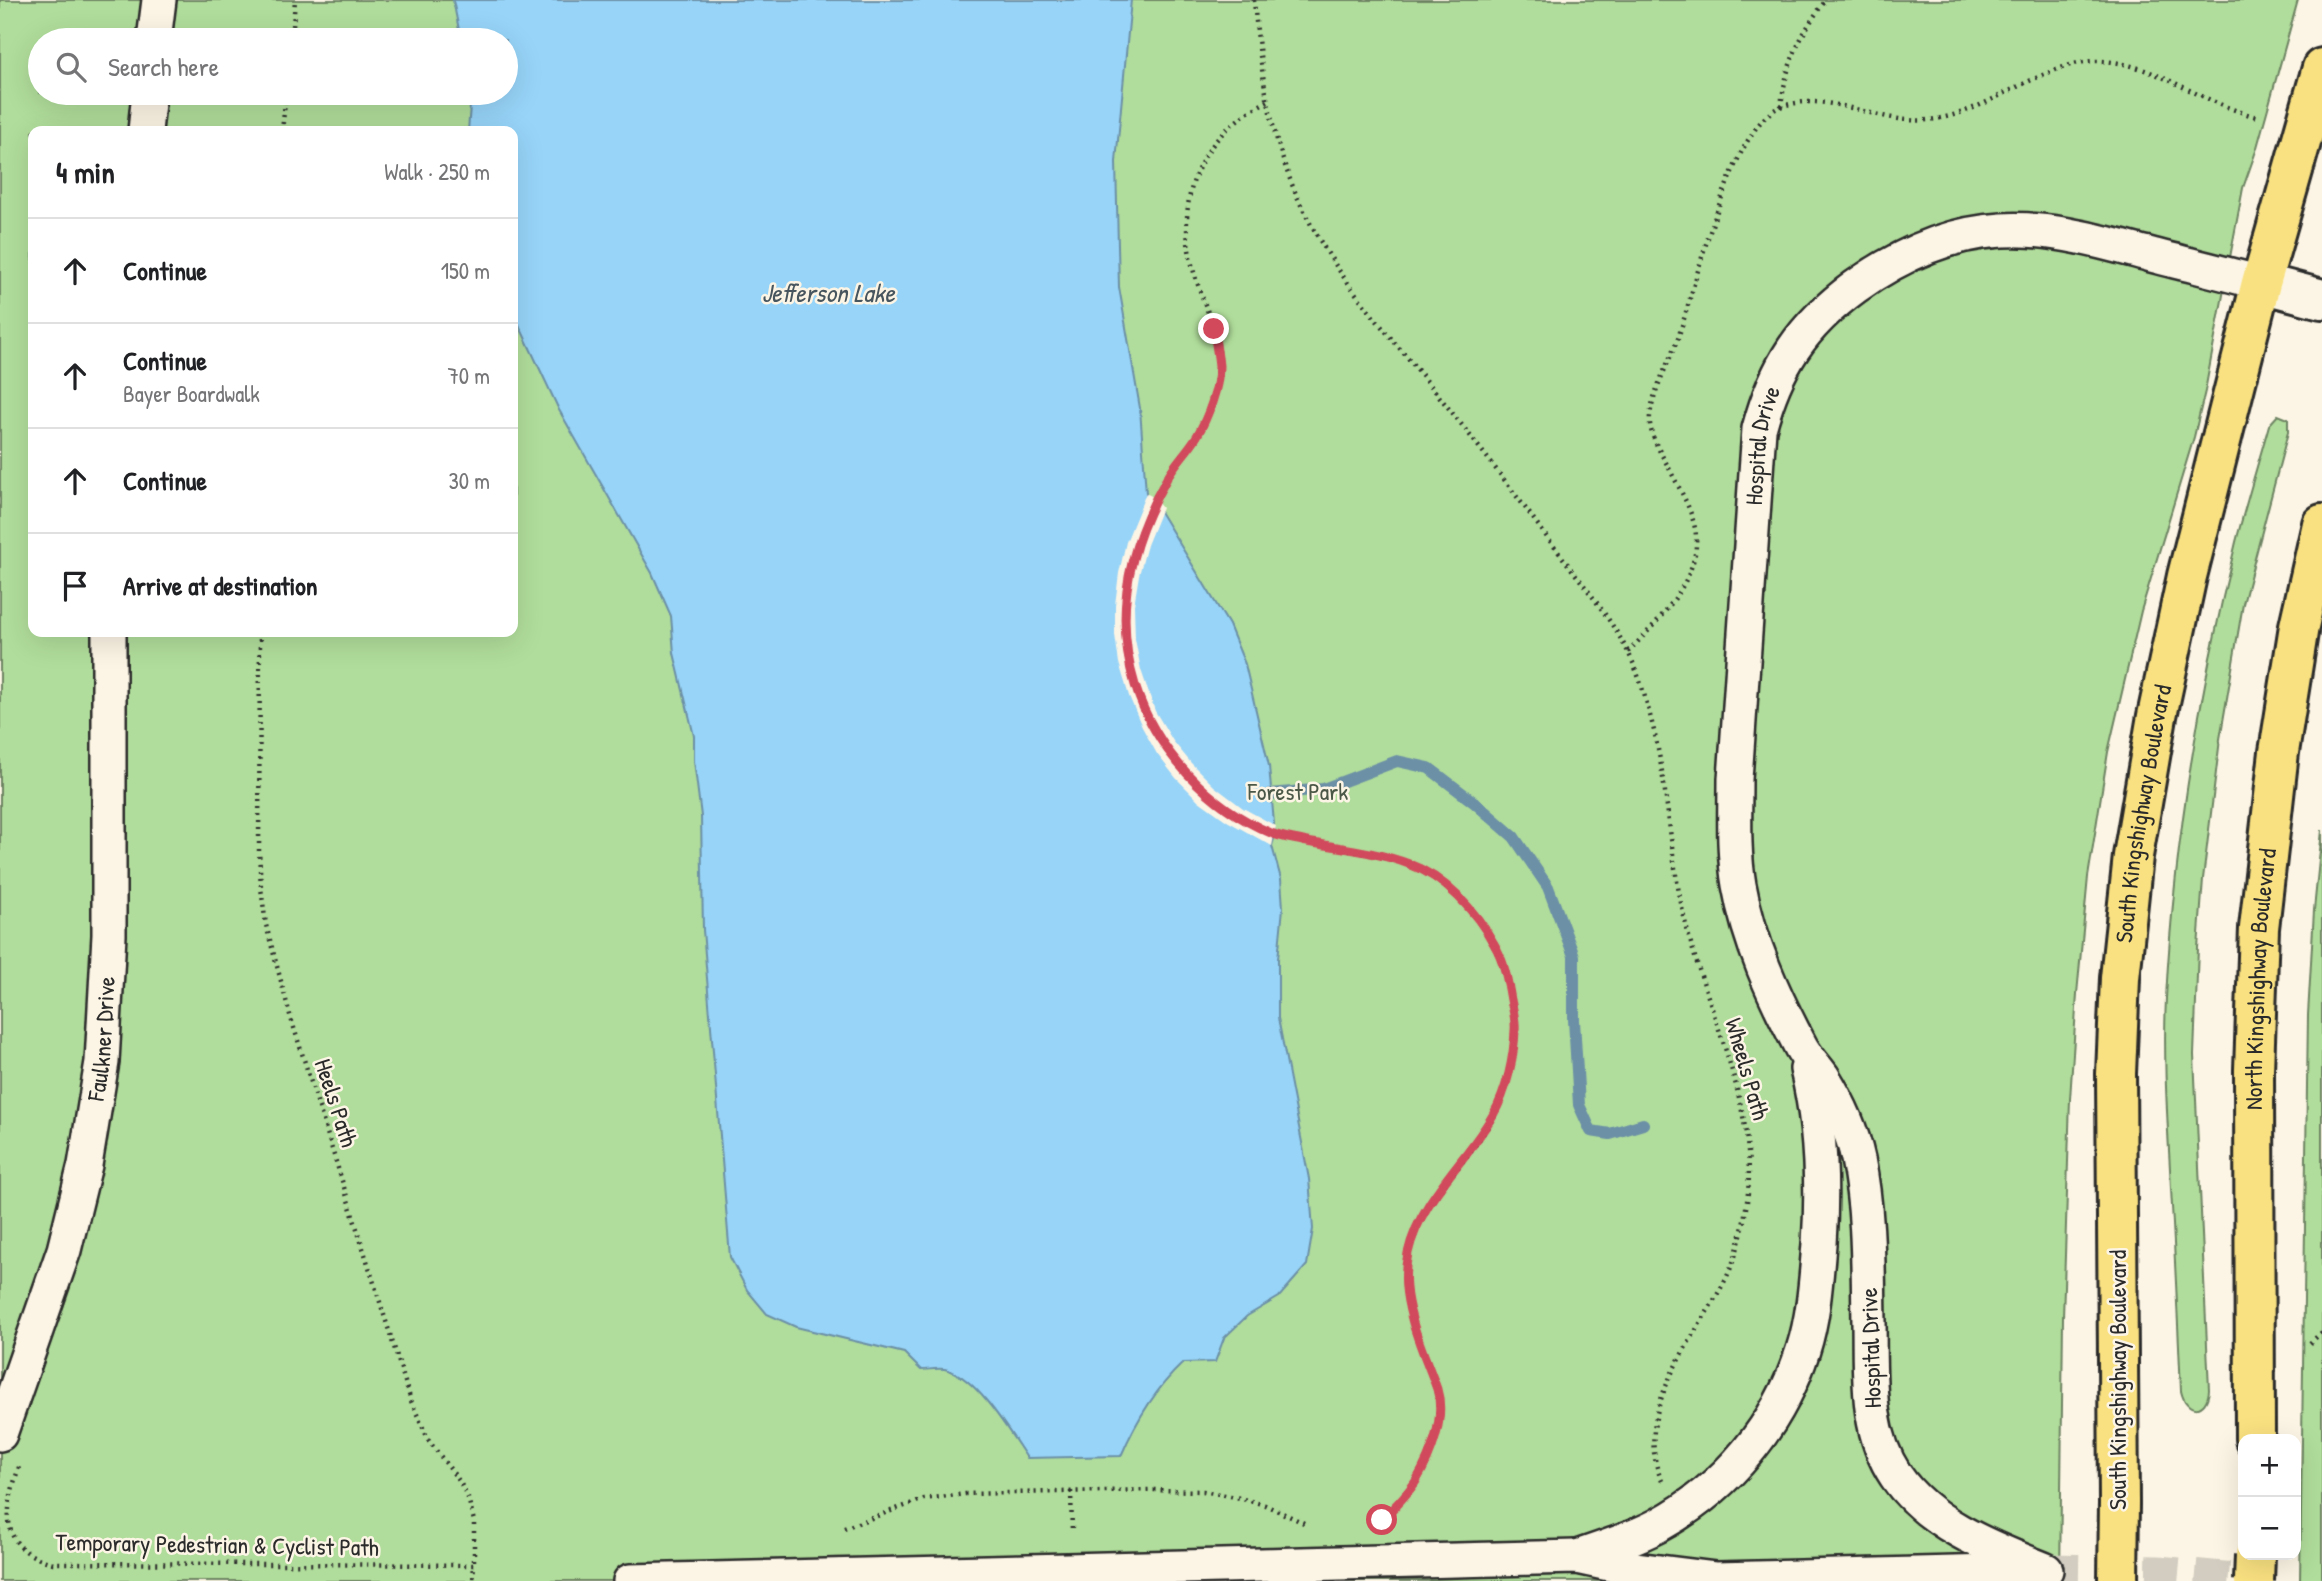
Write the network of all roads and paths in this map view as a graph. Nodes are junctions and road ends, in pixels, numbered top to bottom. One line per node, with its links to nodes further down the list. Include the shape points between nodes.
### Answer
1 (159, 0): 5 (street)
2 (295, 0): 6 (path)
3 (1254, 0): 8 (path, Wheels Path)
4 (1826, 0): 11 (path, via 1790,61)
5 (156, 28)
6 (293, 28)
7 (2322, 68): 15 (main road, South Kingshighway Boulevard)
8 (1268, 101): 20 (path, Wheels Path, via 1301,206 1340,273 1530,514); 29 (path, via 1222,132 1196,172 1187,208 1187,238 1196,281 1214,329 1219,368 1211,406 1196,437 1168,475 1139,536 1126,589 1125,622 1135,686 1148,719 1184,770 1225,808 1275,835 1411,864 1443,884 1472,910 1496,946 1508,981 1516,1026 1509,1071 1495,1113 1420,1219 1408,1253 1404,1288 1438,1394 1438,1426 1415,1483)
9 (148, 105): 13 (street)
10 (285, 105): 14 (path)
11 (1781, 107): 12 (path, via 1824,102 1885,117 1949,117 2060,69 2099,61 2142,69); 20 (path, via 1761,122 1732,173 1652,408 1651,429 1688,507 1696,544 1684,583)
12 (2257, 117)
13 (146, 126)
14 (283, 126)
15 (2261, 283): 16 (street); 21 (street, Hospital Drive, via 2057,233 2002,230 1938,243 1874,274 1812,325 1788,355 1759,429 1734,834 1739,885 1753,942); 38 (main road, South Kingshighway Boulevard, bridge, via 2187,576 2133,856 2116,1074)
16 (2322, 299)
17 (2322, 524): 25 (main road, North Kingshighway Boulevard, via 2278,752 2259,928 2254,1070)
18 (109, 637): 24 (street, Faulkner Drive, via 109,935 102,1062 85,1165 64,1250)
19 (260, 637): 35 (path, Heels Path, via 259,851 266,925 411,1401 429,1441 460,1482 473,1509)
20 (1628, 652): 27 (path, Wheels Path, via 1651,717 1667,790 1684,917 1748,1135 1747,1201 1736,1256 1670,1376 1660,1406 1654,1452)
21 (1803, 1050): 33 (street, Hospital Drive, via 1819,1136 1820,1225 1804,1348 1788,1389 1773,1419 1747,1452 1703,1496 1656,1526); 33 (street, Hospital Drive, via 1841,1109 1858,1156 1868,1271 1871,1408 1881,1448 1897,1477 1930,1511 2001,1552 2046,1570 1716,1579)
22 (2322, 1332): 23 (path)
23 (2310, 1343)
24 (0, 1434)
25 (2255, 1434)
26 (19, 1466): 35 (path, Temporary Pedestrian & Cyclist Path, via 6,1505 8,1534 29,1556 53,1563)
27 (1664, 1484)
28 (1071, 1492): 30 (path); 31 (path, via 1203,1491 1265,1504); 32 (path, via 924,1499)
29 (1382, 1520)
30 (1072, 1523)
31 (1304, 1523)
32 (844, 1528)
33 (1577, 1557): 37 (street)
34 (2255, 1560): 39 (main road, bridge)
35 (474, 1563): 36 (path, Heels Path)
36 (473, 1581)
37 (630, 1581)
38 (2118, 1581)
39 (2254, 1581)

